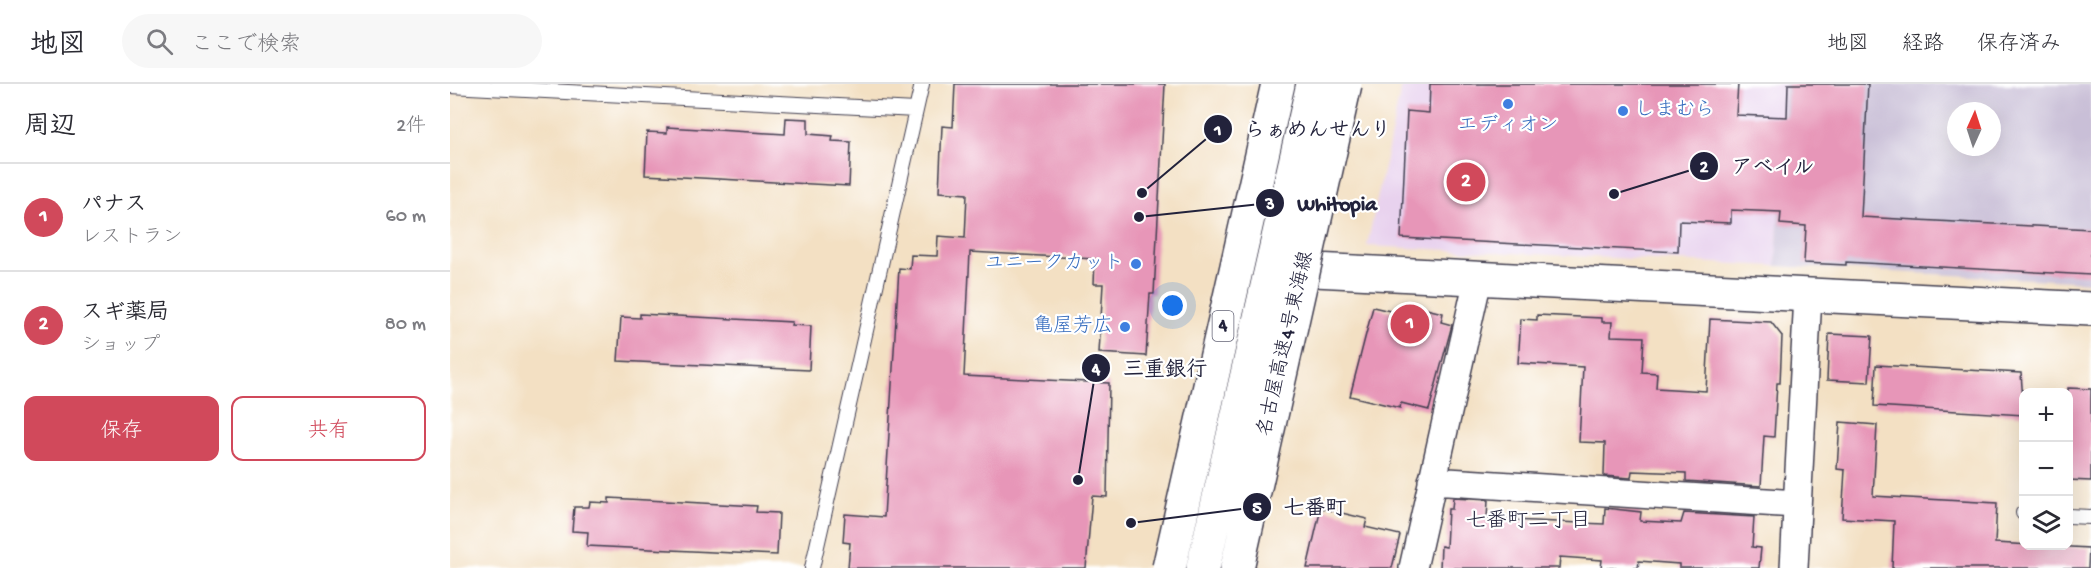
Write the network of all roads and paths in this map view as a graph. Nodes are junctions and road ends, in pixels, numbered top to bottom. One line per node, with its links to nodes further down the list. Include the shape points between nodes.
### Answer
1 (922, 84): 6 (lane)
2 (1278, 84): 16 (main road, 4, bridge)
3 (1313, 84): 17 (main road, bridge)
4 (1346, 84): 18 (main road, 名古屋高速4号東海線, bridge)
5 (450, 86): 6 (lane)
6 (916, 110): 15 (lane)
7 (1222, 264): 8 (main road)
8 (1478, 279): 9 (main road); 11 (street)
9 (1808, 295): 10 (main road); 12 (street)
10 (2091, 309)
11 (1432, 481): 12 (street); 19 (street)
12 (1797, 504): 20 (street)
13 (2073, 516): 14 (lane)
14 (2091, 517)
15 (812, 568)
16 (1169, 568)
17 (1203, 568)
18 (1237, 568)
19 (1413, 568)
20 (1794, 568)

